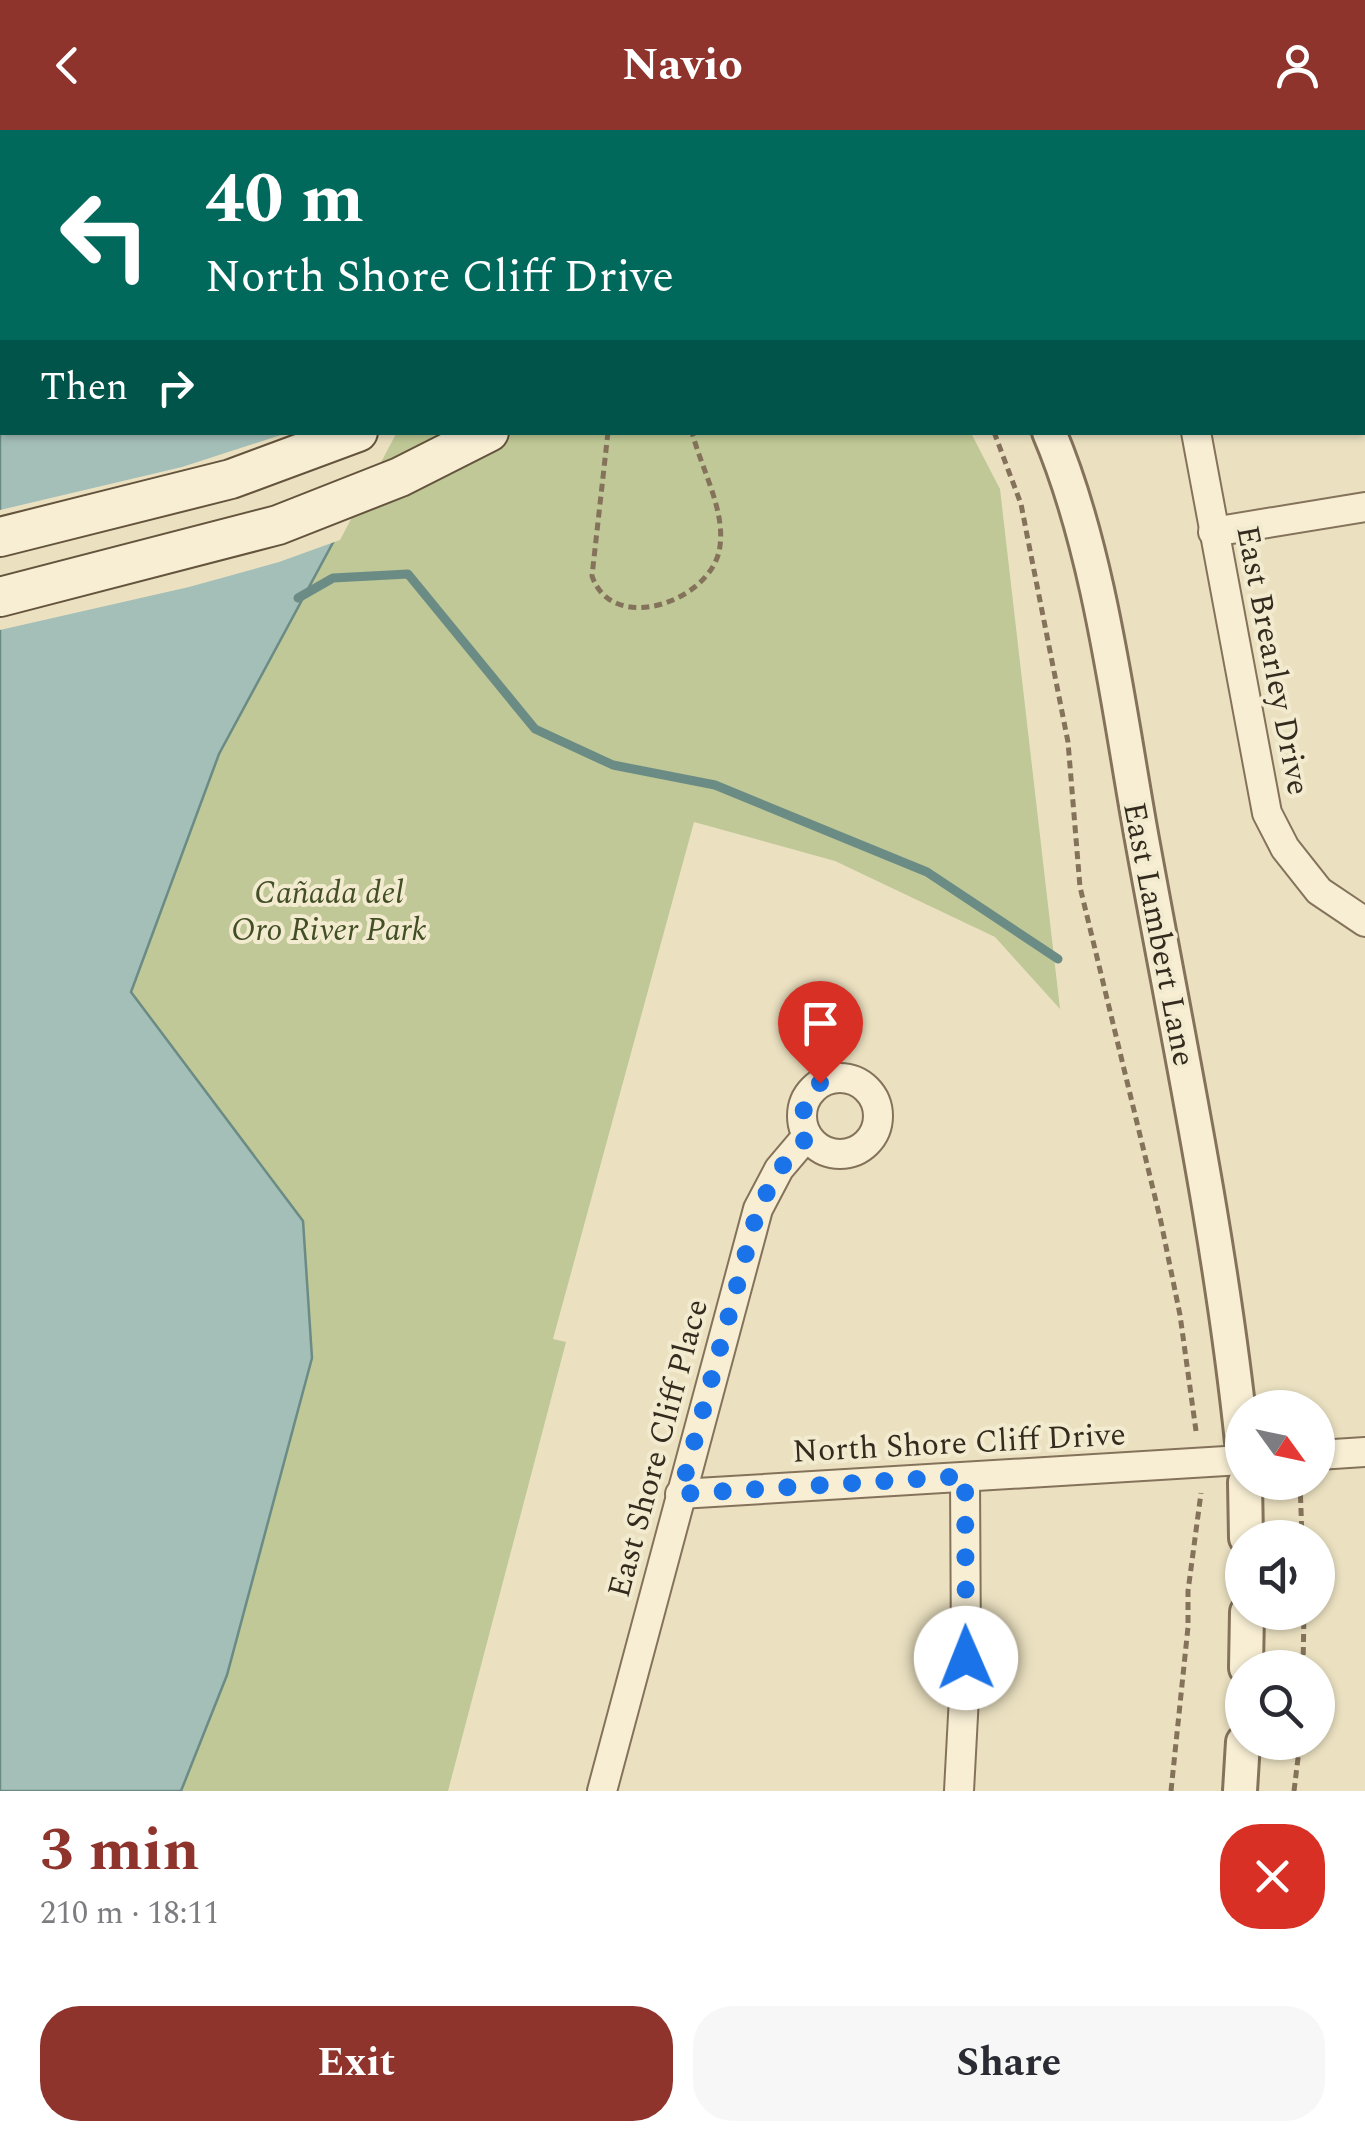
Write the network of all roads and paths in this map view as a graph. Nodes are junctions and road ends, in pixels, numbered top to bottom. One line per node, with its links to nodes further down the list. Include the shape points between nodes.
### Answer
1 (350, 435): 10 (main road, via 231,479)
2 (483, 435): 11 (main road, via 278,525)
3 (608, 435): 4 (path, via 592,576 608,600 645,608 664,605 701,582 720,547 719,520)
4 (693, 435)
5 (995, 435): 15 (path, via 1025,522 1068,742 1080,888 1161,1222)
6 (1050, 435): 14 (street, East Lambert Lane, via 1077,513 1104,633 1219,1252)
7 (1197, 435): 9 (street, East Brearley Drive)
8 (1365, 507): 9 (street)
9 (1213, 532): 12 (street, East Brearley Drive, via 1267,813 1319,891)
10 (0, 536)
11 (0, 597)
12 (1365, 922)
13 (808, 1136): 21 (street, East Shore Cliff Place, via 758,1209)
14 (1236, 1390)
15 (1196, 1431)
16 (1365, 1452): 17 (street)
17 (1335, 1455)
18 (1225, 1461): 19 (street, North Shore Cliff Drive)
19 (965, 1476): 21 (street, North Shore Cliff Drive); 25 (street)
20 (1201, 1493): 26 (path)
21 (680, 1494): 24 (street, East Shore Cliff Place)
22 (1242, 1760): 27 (street)
23 (1298, 1760): 28 (path)
24 (602, 1791)
25 (959, 1791)
26 (1171, 1791)
27 (1240, 1791)
28 (1294, 1791)

